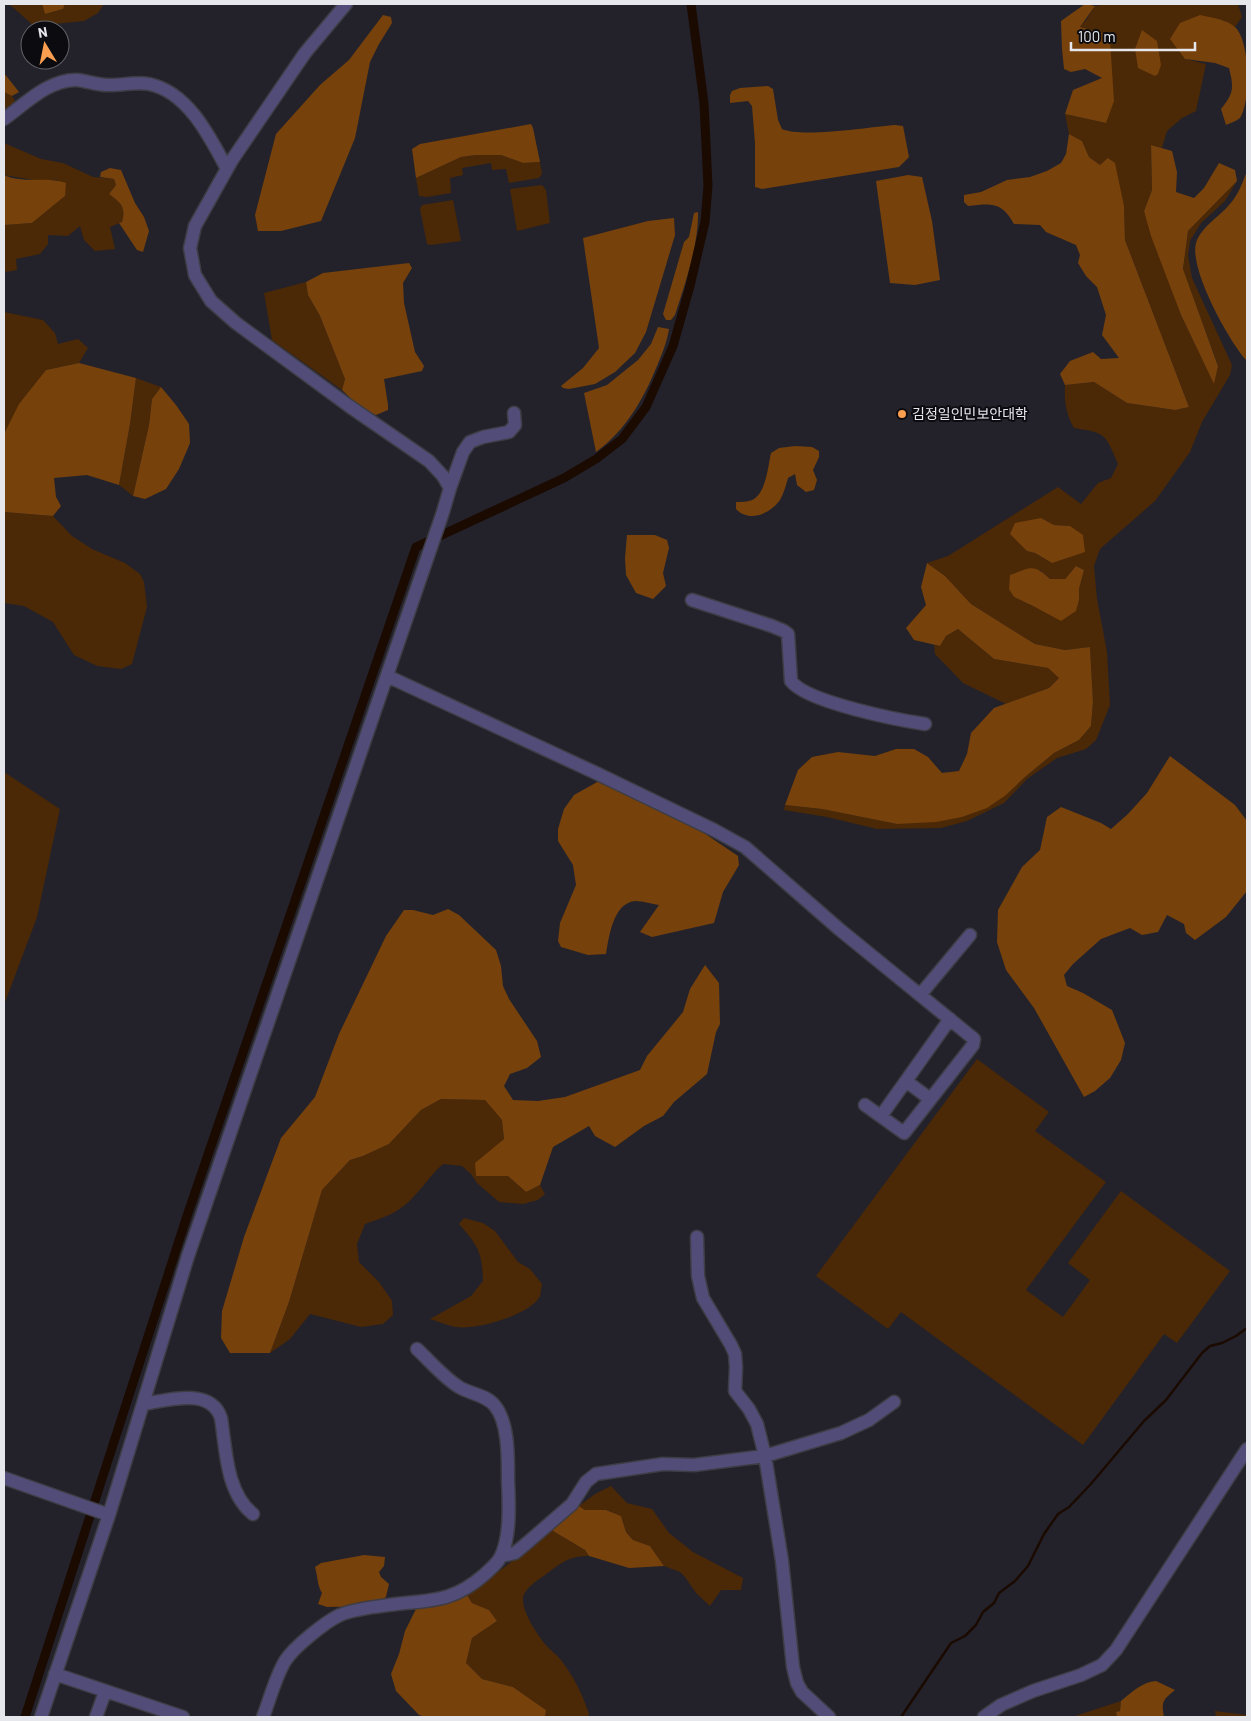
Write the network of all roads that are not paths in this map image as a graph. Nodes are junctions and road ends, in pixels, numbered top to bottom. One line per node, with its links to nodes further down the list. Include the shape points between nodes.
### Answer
1 (346, 4): 3 (street, via 305,53)
2 (4, 119): 3 (street, via 58,83 77,80 106,85 148,84 173,94 188,110 213,143)
3 (227, 169): 5 (street, via 195,226 190,248 195,275 210,301 333,394 429,461)
4 (514, 413): 5 (street, via 515,425 508,432 470,442)
5 (450, 488): 7 (street)
6 (692, 600): 8 (street, via 788,634 791,681 803,692 893,720)
7 (387, 676): 10 (street, via 596,773 745,847); 19 (street, via 188,1256)
8 (925, 724)
9 (970, 935): 10 (street)
10 (920, 995): 11 (street)
11 (950, 1019): 12 (street); 13 (street, via 974,1039 973,1045)
12 (906, 1082): 13 (street); 15 (street)
13 (930, 1099): 15 (street, via 904,1133)
14 (865, 1105): 15 (street)
15 (881, 1116)
16 (697, 1237): 21 (street, via 698,1276 703,1298 732,1345 736,1367 735,1391 757,1424)
17 (417, 1349): 25 (street, via 457,1386 494,1404 500,1414 505,1431 508,1498 508,1525)
18 (894, 1402): 21 (street, via 841,1433)
19 (143, 1404): 23 (street); 24 (street, via 199,1399 213,1404 221,1418 234,1487)
20 (1247, 1449): 33 (street, via 1116,1650 1102,1665 1001,1705)
21 (765, 1456): 25 (street, via 694,1465 663,1464 596,1474 586,1482 572,1504 527,1543 514,1553); 32 (street, via 782,1561 793,1667 802,1692)
22 (4, 1478): 23 (street)
23 (106, 1514): 26 (street)
24 (253, 1514)
25 (501, 1556): 31 (street, via 458,1594 342,1614 326,1624 286,1659)
26 (55, 1674): 27 (street); 28 (street)
27 (105, 1692): 29 (street); 30 (street)
28 (41, 1717)
29 (96, 1717)
30 (183, 1717)
31 (263, 1717)
32 (829, 1717)
33 (984, 1717)

